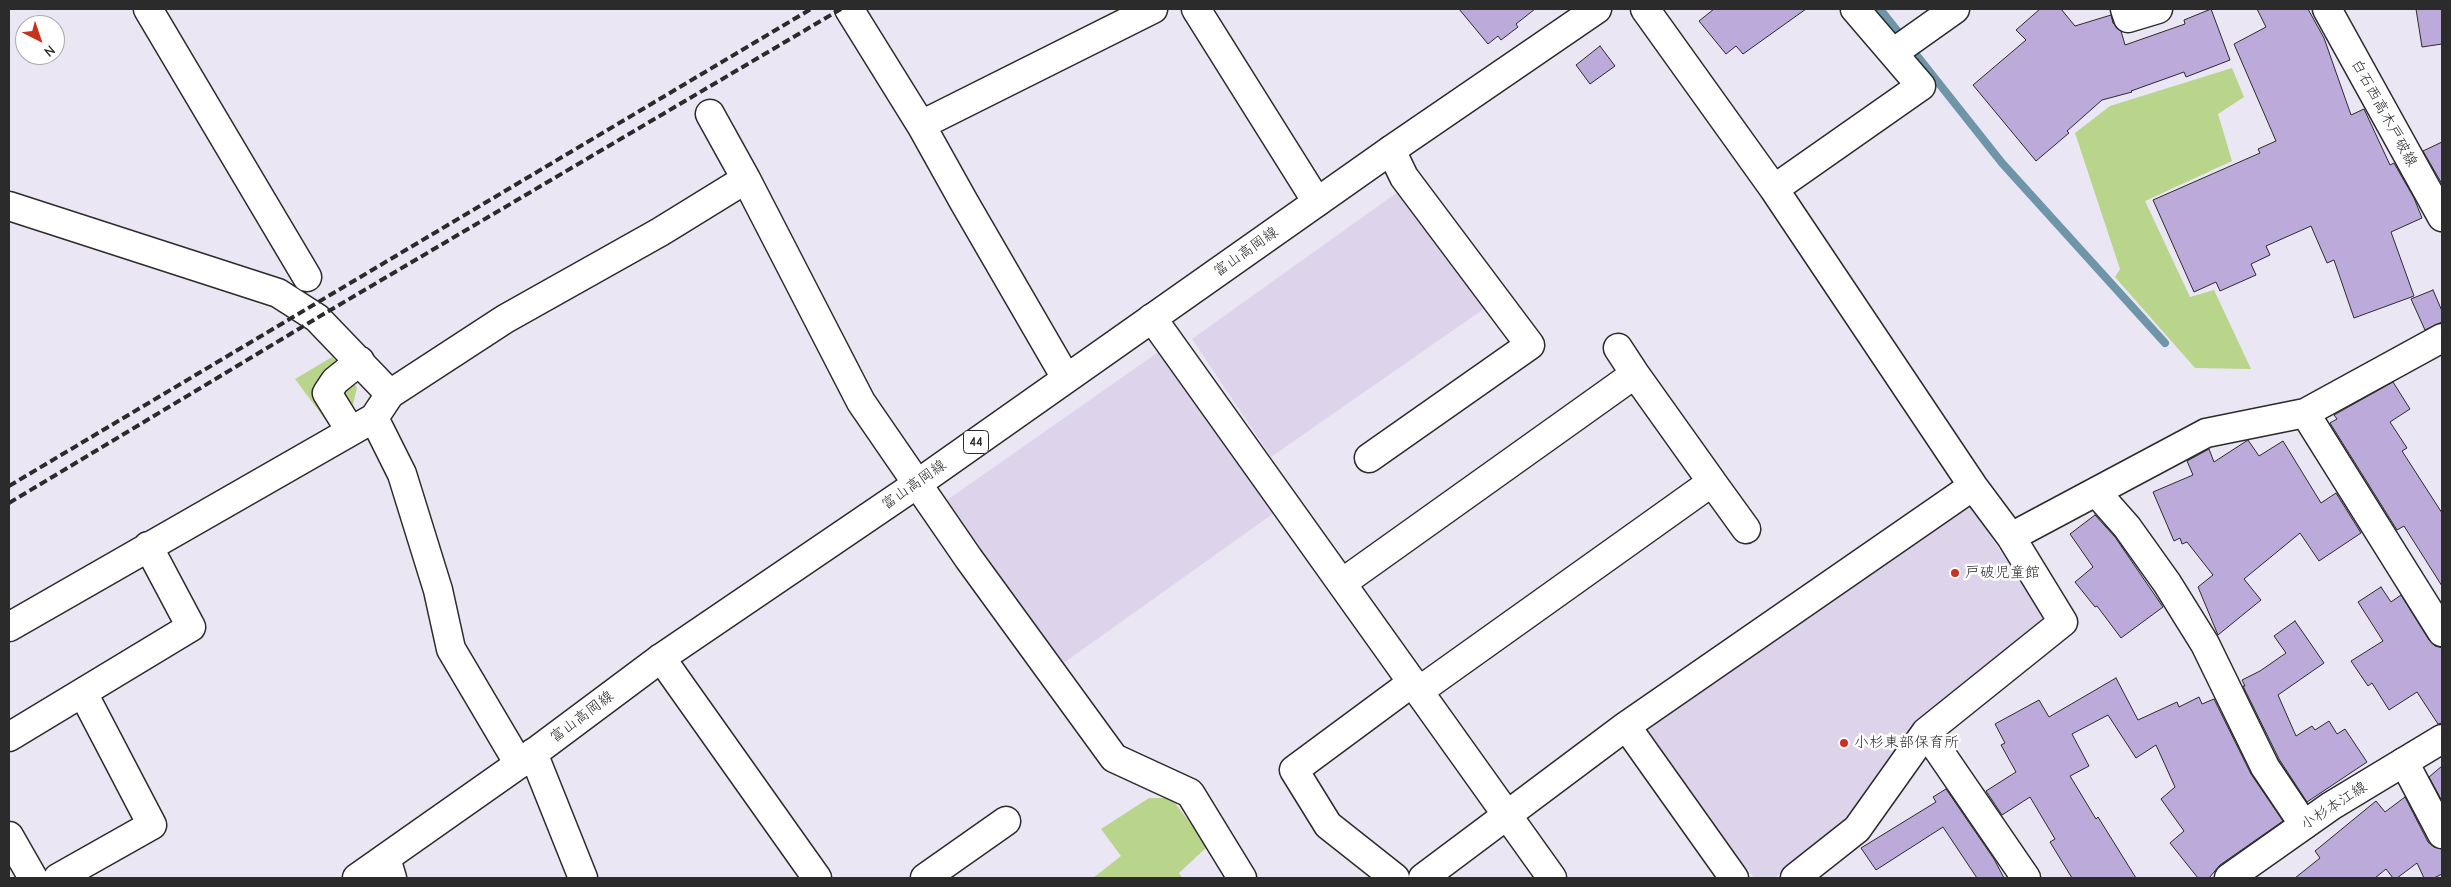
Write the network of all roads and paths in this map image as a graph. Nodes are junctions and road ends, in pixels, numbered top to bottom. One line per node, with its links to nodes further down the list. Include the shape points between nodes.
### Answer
1 (148, 9): 21 (street)
2 (849, 9): 14 (street)
3 (1153, 9): 14 (street)
4 (1196, 9): 18 (street)
5 (1645, 9): 17 (street)
6 (1855, 9): 12 (street)
7 (1955, 9): 12 (street)
8 (2126, 9): 9 (street, via 2128,18)
9 (2158, 9)
10 (2327, 9): 20 (street, 白石西高木戸破線)
11 (1585, 12): 15 (street, 富山高岡線 / 44)
12 (1893, 52): 17 (street, via 1921,86)
13 (710, 114): 16 (street)
14 (921, 124): 27 (street)
15 (1391, 150): 18 (street, 富山高岡線 / 44); 32 (street, via 1404,177 1530,345)
16 (746, 179): 28 (street, via 660,232 505,319); 34 (street, via 861,402)
17 (1774, 189): 35 (street)
18 (1317, 202): 22 (street, 富山高岡線 / 44)
19 (11, 210): 25 (street, via 278,294 317,318)
20 (2440, 210)
21 (307, 277)
22 (1152, 318): 27 (street, 富山高岡線 / 44); 40 (street)
23 (2442, 338): 29 (street)
24 (1618, 348): 26 (street)
25 (360, 362): 28 (street); 31 (street, via 329,387 327,393)
26 (1635, 374): 33 (street); 40 (street)
27 (1066, 378): 34 (street, 富山高岡線 / 44)
28 (390, 394): 30 (street)
29 (2304, 413): 36 (street, via 2206,433); 42 (street)
30 (374, 418): 31 (street); 50 (street, via 402,474 438,590 451,648)
31 (350, 430): 39 (street)
32 (1369, 458)
33 (1712, 482): 37 (street); 44 (street)
34 (917, 484): 43 (street, 富山高岡線 / 44); 64 (street, via 1114,758 1190,793)
35 (1973, 486): 38 (street); 46 (street)
36 (2097, 493): 38 (street); 54 (street, via 2127,527 2167,583 2205,644 2265,767)
37 (1746, 528)
38 (2011, 537): 47 (street, via 2063,622)
39 (148, 546): 41 (street); 45 (street, via 191,627)
40 (1342, 583): 44 (street)
41 (9, 627)
42 (2442, 632)
43 (661, 658): 50 (street, 富山高岡線 / 44); 62 (street)
44 (1416, 686): 52 (street); 65 (street, via 1294,770 1328,825)
45 (82, 692): 48 (street); 59 (street, via 152,825)
46 (1626, 726): 52 (street); 68 (street)
47 (1926, 732): 69 (street, via 1857,829); 70 (street)
48 (9, 737)
49 (2442, 739): 51 (street, 小杉本江線)
50 (526, 759): 57 (street, 富山高岡線 / 44); 61 (street)
51 (2404, 762): 54 (street, 小杉本江線); 55 (street)
52 (1505, 815): 66 (street); 67 (street)
53 (1006, 821): 63 (street)
54 (2304, 825): 71 (street, 小杉本江線)
55 (2442, 834)
56 (9, 836): 58 (street)
57 (389, 868): 60 (street, 富山高岡線 / 44)
58 (33, 878)
59 (58, 878)
60 (357, 878)
61 (583, 878)
62 (816, 878)
63 (925, 878)
64 (1242, 878)
65 (1394, 878)
66 (1423, 878)
67 (1552, 878)
68 (1734, 878)
69 (1796, 878)
70 (2026, 878)
71 (2229, 878)

